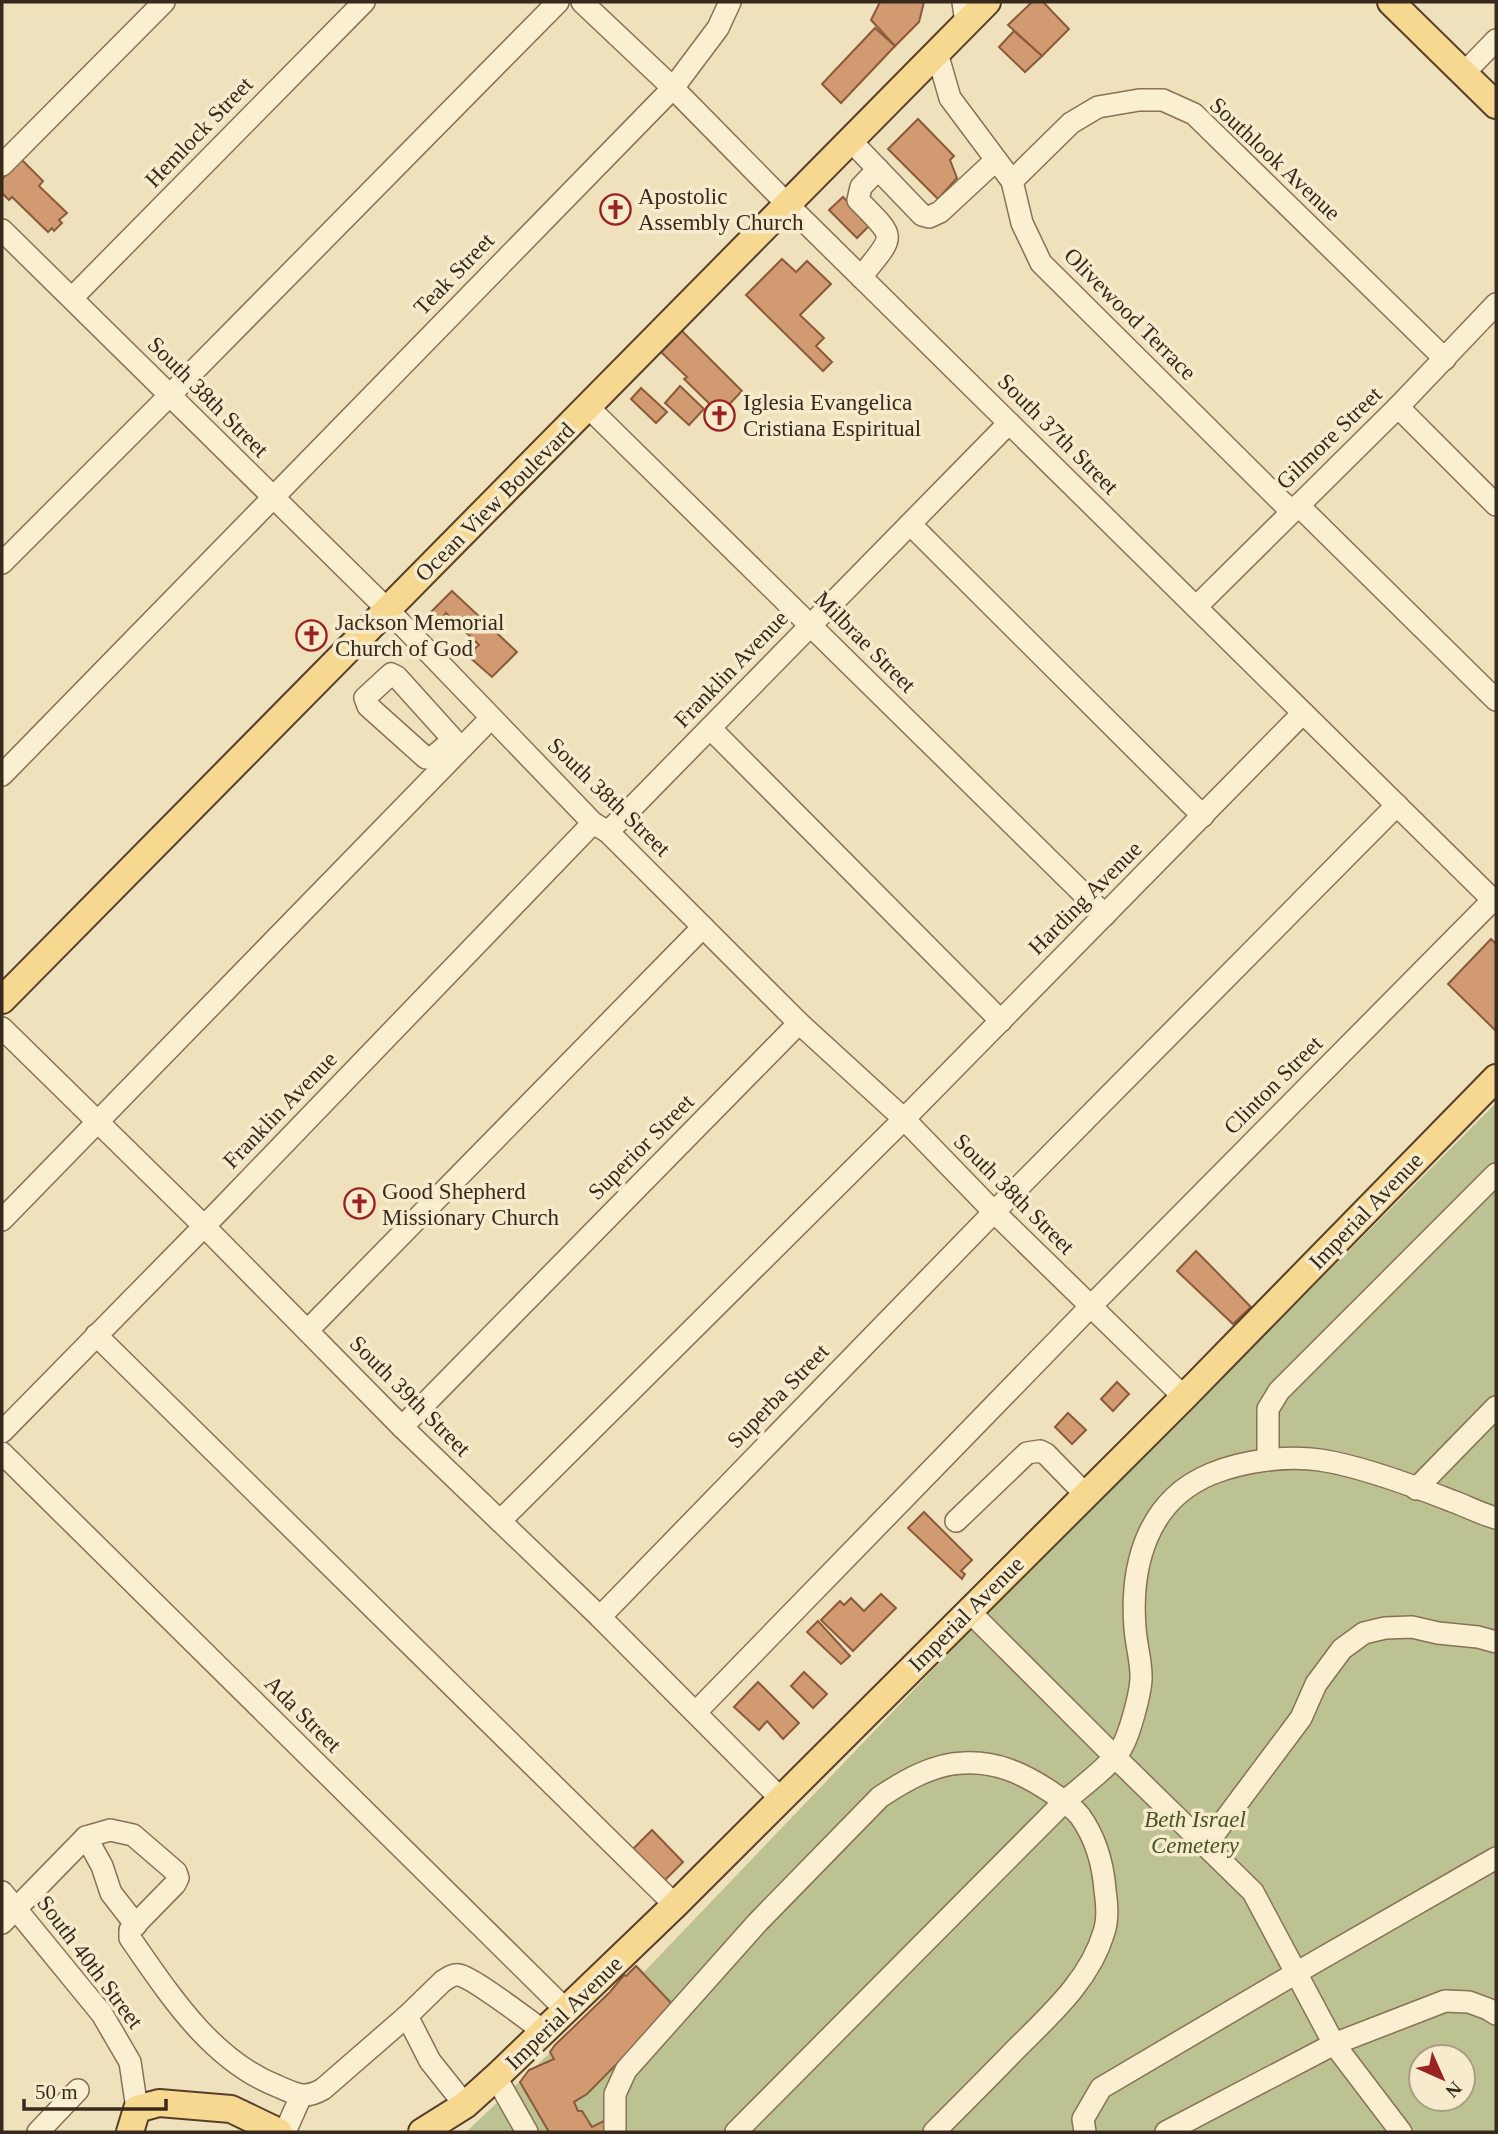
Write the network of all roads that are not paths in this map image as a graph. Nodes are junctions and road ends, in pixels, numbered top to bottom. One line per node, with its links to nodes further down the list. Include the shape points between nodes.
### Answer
1 (164, 2): 16 (street)
2 (364, 2): 22 (street, Hemlock Street)
3 (558, 2): 25 (street)
4 (582, 2): 12 (street, South 37th Street)
5 (730, 2): 12 (street, Teak Street, via 718,28)
6 (987, 2): 8 (main road, Ocean View Boulevard)
7 (1391, 2): 11 (main road)
8 (965, 12): 10 (main road, Ocean View Boulevard)
9 (1496, 40): 11 (street)
10 (937, 53): 14 (main road, Ocean View Boulevard); 15 (street, Olivewood Terrace, via 950,98)
11 (1464, 73): 13 (main road)
12 (673, 88): 19 (street, South 37th Street); 29 (street, Teak Street)
13 (1496, 105)
14 (851, 141): 17 (street); 19 (main road, Ocean View Boulevard)
15 (996, 160): 17 (street, via 929,217); 18 (street, Olivewood Terrace)
16 (2, 165)
17 (878, 169): 21 (street, via 861,187 858,200 889,237)
18 (1012, 181): 24 (street, Southlook Avenue, via 1071,123 1098,107 1163,100 1194,114); 31 (street, Olivewood Terrace, via 1022,223 1041,263)
19 (788, 205): 21 (street, South 37th Street); 26 (main road, Ocean View Boulevard)
20 (5, 241): 22 (street, South 38th Street)
21 (861, 277): 28 (street, South 37th Street)
22 (72, 298): 25 (street, South 38th Street)
23 (1495, 307): 24 (street, Gilmore Street)
24 (1445, 359): 27 (street, Gilmore Street)
25 (170, 396): 29 (street, South 38th Street); 33 (street)
26 (589, 407): 35 (main road, Ocean View Boulevard); 36 (street, Milbrae Street)
27 (1398, 407): 30 (street); 31 (street, Gilmore Street)
28 (1010, 423): 32 (street, Franklin Avenue); 34 (street, South 37th Street)
29 (272, 498): 35 (street, South 38th Street); 41 (street, Teak Street)
30 (1496, 505)
31 (1294, 508): 34 (street, Gilmore Street); 37 (street, Olivewood Terrace)
32 (911, 524): 36 (street, Franklin Avenue); 43 (street)
33 (2, 564)
34 (1196, 607): 38 (street, South 37th Street)
35 (388, 610): 39 (street, South 38th Street); 48 (main road, Ocean View Boulevard)
36 (810, 625): 40 (street, Franklin Avenue); 46 (street, Milbrae Street)
37 (1496, 700)
38 (1303, 713): 42 (street, South 37th Street); 43 (street, Harding Avenue)
39 (491, 718): 44 (street, South 38th Street); 54 (street, via 458,744)
40 (710, 728): 44 (street, Franklin Avenue); 49 (street)
41 (2, 775)
42 (1397, 805): 45 (street, South 37th Street); 56 (street, Superba Street)
43 (1203, 816): 46 (street, Harding Avenue)
44 (601, 827): 47 (street, South 38th Street); 58 (street, Franklin Avenue)
45 (1495, 902): 59 (street, Clinton Street)
46 (1105, 915): 49 (street, Harding Avenue)
47 (702, 926): 50 (street, South 38th Street); 60 (street)
48 (2, 1000)
49 (1001, 1021): 53 (street, Harding Avenue)
50 (799, 1023): 53 (street, South 38th Street); 64 (street, Superior Street)
51 (2, 1028): 54 (street, South 39th Street)
52 (1496, 1079): 62 (main road, Imperial Avenue)
53 (904, 1119): 56 (street, South 38th Street); 71 (street, Harding Avenue)
54 (98, 1122): 57 (street); 58 (street, South 39th Street)
55 (1496, 1174): 67 (street, via 1279,1391 1268,1409)
56 (994, 1212): 59 (street, South 38th Street); 74 (street, Superba Street)
57 (2, 1220)
58 (204, 1226): 60 (street, South 39th Street); 61 (street, Franklin Avenue)
59 (1091, 1306): 62 (street, South 38th Street); 76 (street, Clinton Street)
60 (308, 1330): 64 (street, South 39th Street)
61 (96, 1335): 65 (street, Franklin Avenue); 84 (street)
62 (1184, 1397): 69 (main road, Imperial Avenue)
63 (1496, 1407): 68 (street)
64 (402, 1427): 71 (street, South 39th Street)
65 (2, 1432)
66 (2, 1453): 88 (street, Ada Street)
67 (1268, 1460): 68 (street, via 1320,1460); 77 (street, via 1230,1466 1197,1479 1165,1505 1147,1532 1135,1581 1134,1626 1141,1680 1123,1746)
68 (1416, 1489): 70 (street)
69 (1085, 1494): 72 (street, via 1046,1454 1027,1453); 73 (main road, Imperial Avenue)
70 (1496, 1518)
71 (500, 1521): 74 (street, South 39th Street)
72 (956, 1521)
73 (969, 1611): 77 (street); 78 (main road, Imperial Avenue)
74 (600, 1617): 76 (street, South 39th Street)
75 (1496, 1642): 81 (street, via 1412,1626 1364,1633 1342,1649 1316,1685 1301,1718)
76 (695, 1712): 78 (street, South 39th Street)
77 (1115, 1757): 79 (street); 81 (street)
78 (782, 1800): 84 (main road, Imperial Avenue)
79 (1065, 1801): 103 (street, via 1010,1769 962,1763 917,1776 880,1797 758,1922 626,2070 615,2094); 104 (street); 105 (street, via 1079,1815 1103,1868 1105,1931 1071,1992)
80 (86, 1837): 85 (street); 86 (street, via 111,1892); 86 (street, via 110,1830 132,1835 176,1872 175,1884)
81 (1206, 1845): 87 (street, via 1253,1892)
82 (1496, 1858): 87 (street)
83 (2, 1892): 85 (street, South 40th Street)
84 (675, 1905): 88 (main road, Imperial Avenue)
85 (9, 1916): 97 (street, South 40th Street, via 102,2014 130,2062)
86 (136, 1925): 95 (street, via 130,1938 180,2009 206,2036 246,2071)
87 (1296, 1973): 92 (street); 106 (street, via 1101,2088 1083,2119)
88 (567, 2011): 91 (main road, Imperial Avenue)
89 (1496, 2014): 92 (street, via 1469,2002 1445,2001)
90 (407, 2016): 91 (street, via 443,1980 459,1975); 95 (street, via 323,2089); 96 (street, via 434,2068)
91 (545, 2032): 93 (main road, Imperial Avenue)
92 (1334, 2044): 107 (street); 108 (street)
93 (496, 2077): 96 (main road, Imperial Avenue); 102 (street)
94 (78, 2090): 98 (street)
95 (302, 2096): 100 (street)
96 (465, 2105): 101 (main road, Imperial Avenue)
97 (133, 2120): 99 (main road, via 159,2103 231,2109)
98 (38, 2132)
99 (279, 2132)
100 (285, 2132)
101 (422, 2132)
102 (527, 2132)
103 (615, 2132)
104 (736, 2132)
105 (934, 2132)
106 (1085, 2132)
107 (1166, 2132)
108 (1401, 2132)

